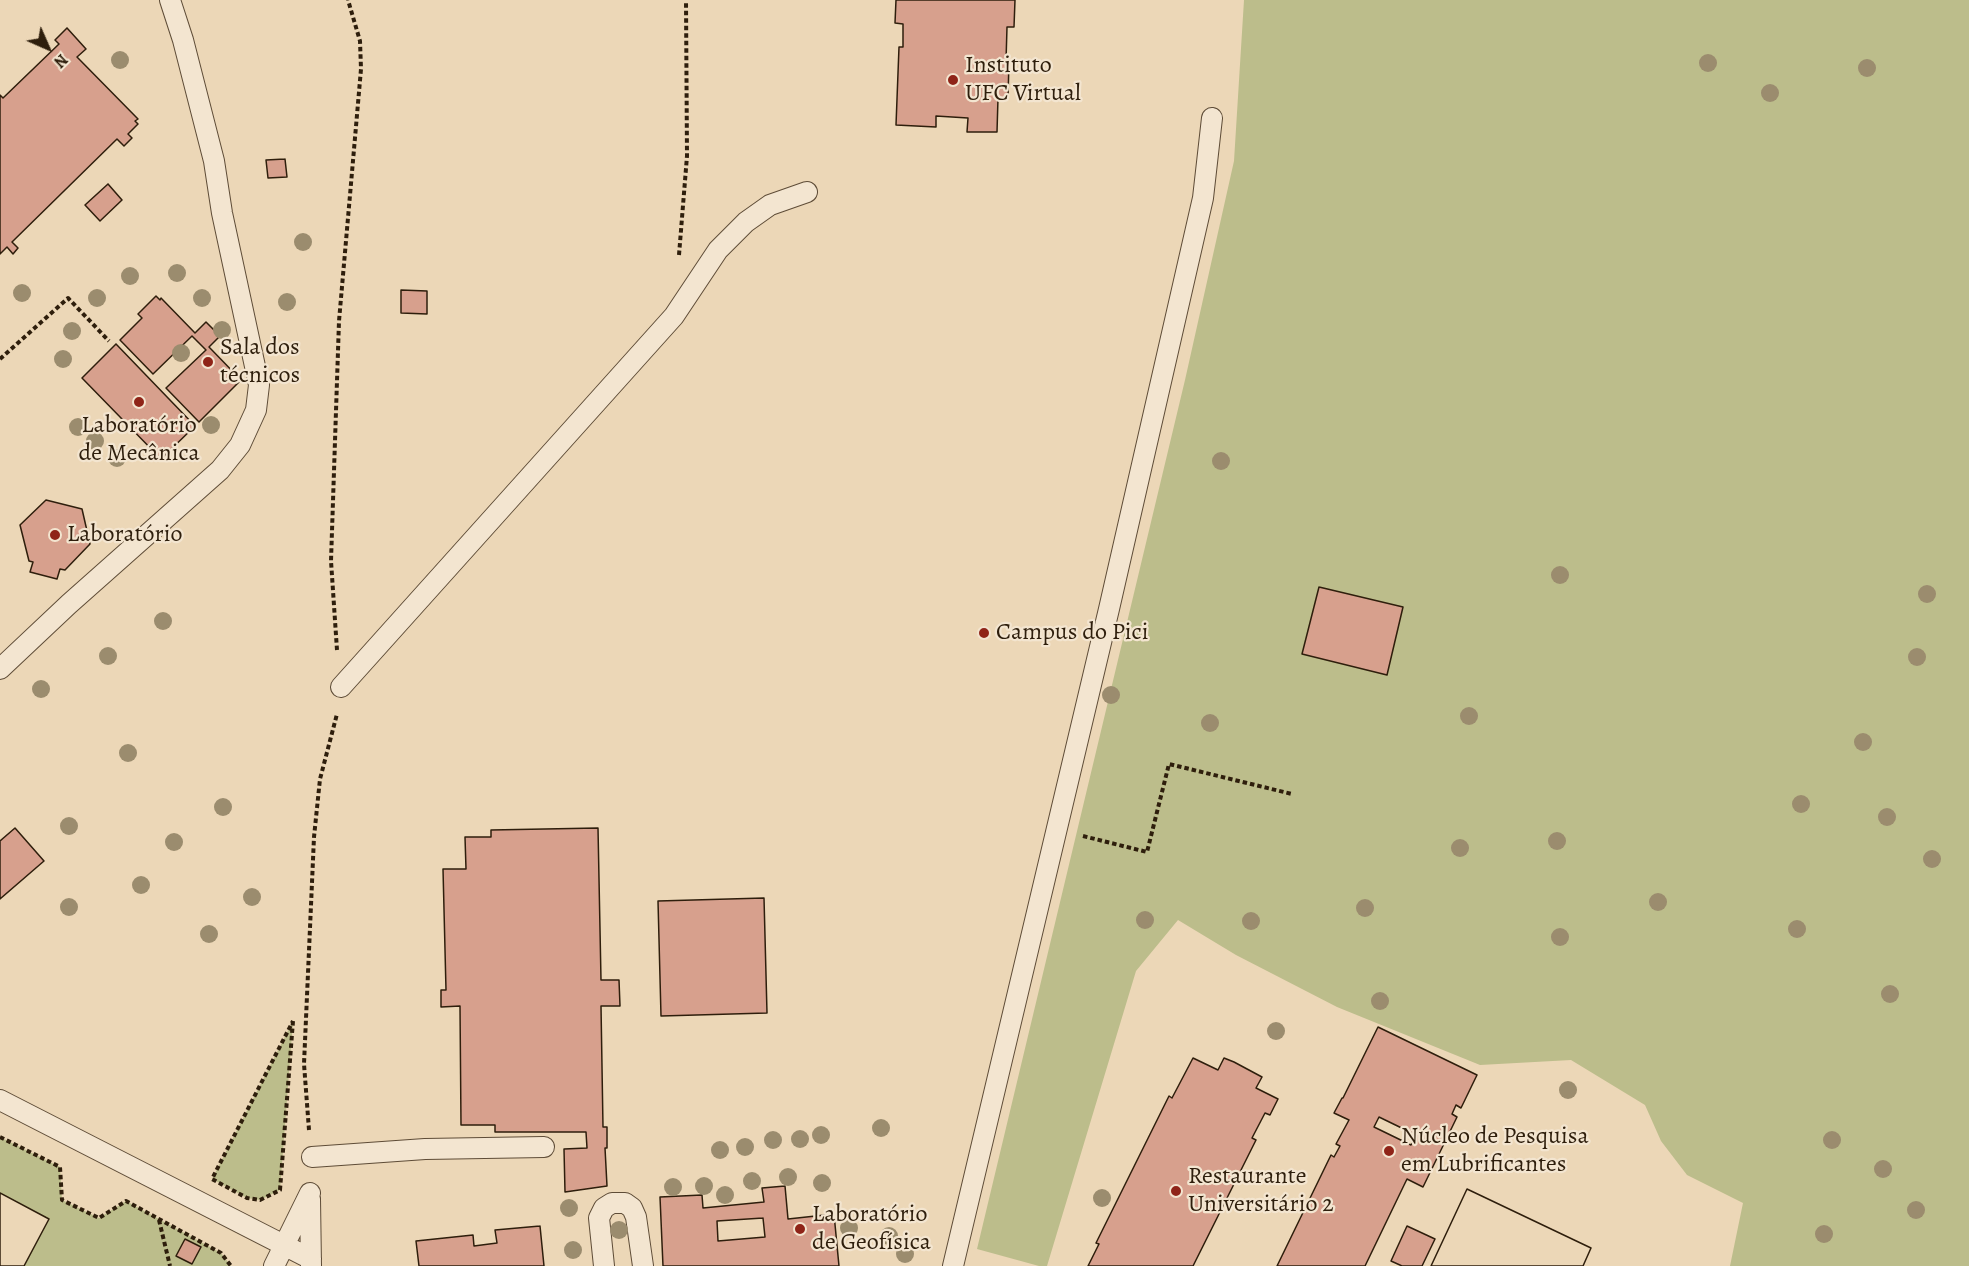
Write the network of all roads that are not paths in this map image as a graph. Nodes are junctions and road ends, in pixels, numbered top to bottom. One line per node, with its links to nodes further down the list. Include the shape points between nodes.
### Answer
1 (170, 0): 4 (lane, via 214,161 259,385 256,410 240,445 220,470)
2 (1212, 118): 14 (lane, via 1203,198)
3 (807, 192): 5 (lane, via 770,205 718,250 674,316)
4 (0, 669)
5 (341, 687)
6 (0, 1100): 9 (lane)
7 (544, 1147): 8 (lane, via 425,1149)
8 (312, 1157)
9 (285, 1245): 10 (lane); 10 (lane, via 310,1193); 11 (lane)
10 (311, 1262)
11 (274, 1266)
12 (604, 1266): 13 (lane, via 599,1218 612,1203 626,1203 632,1208)
13 (643, 1266)
14 (953, 1266)

